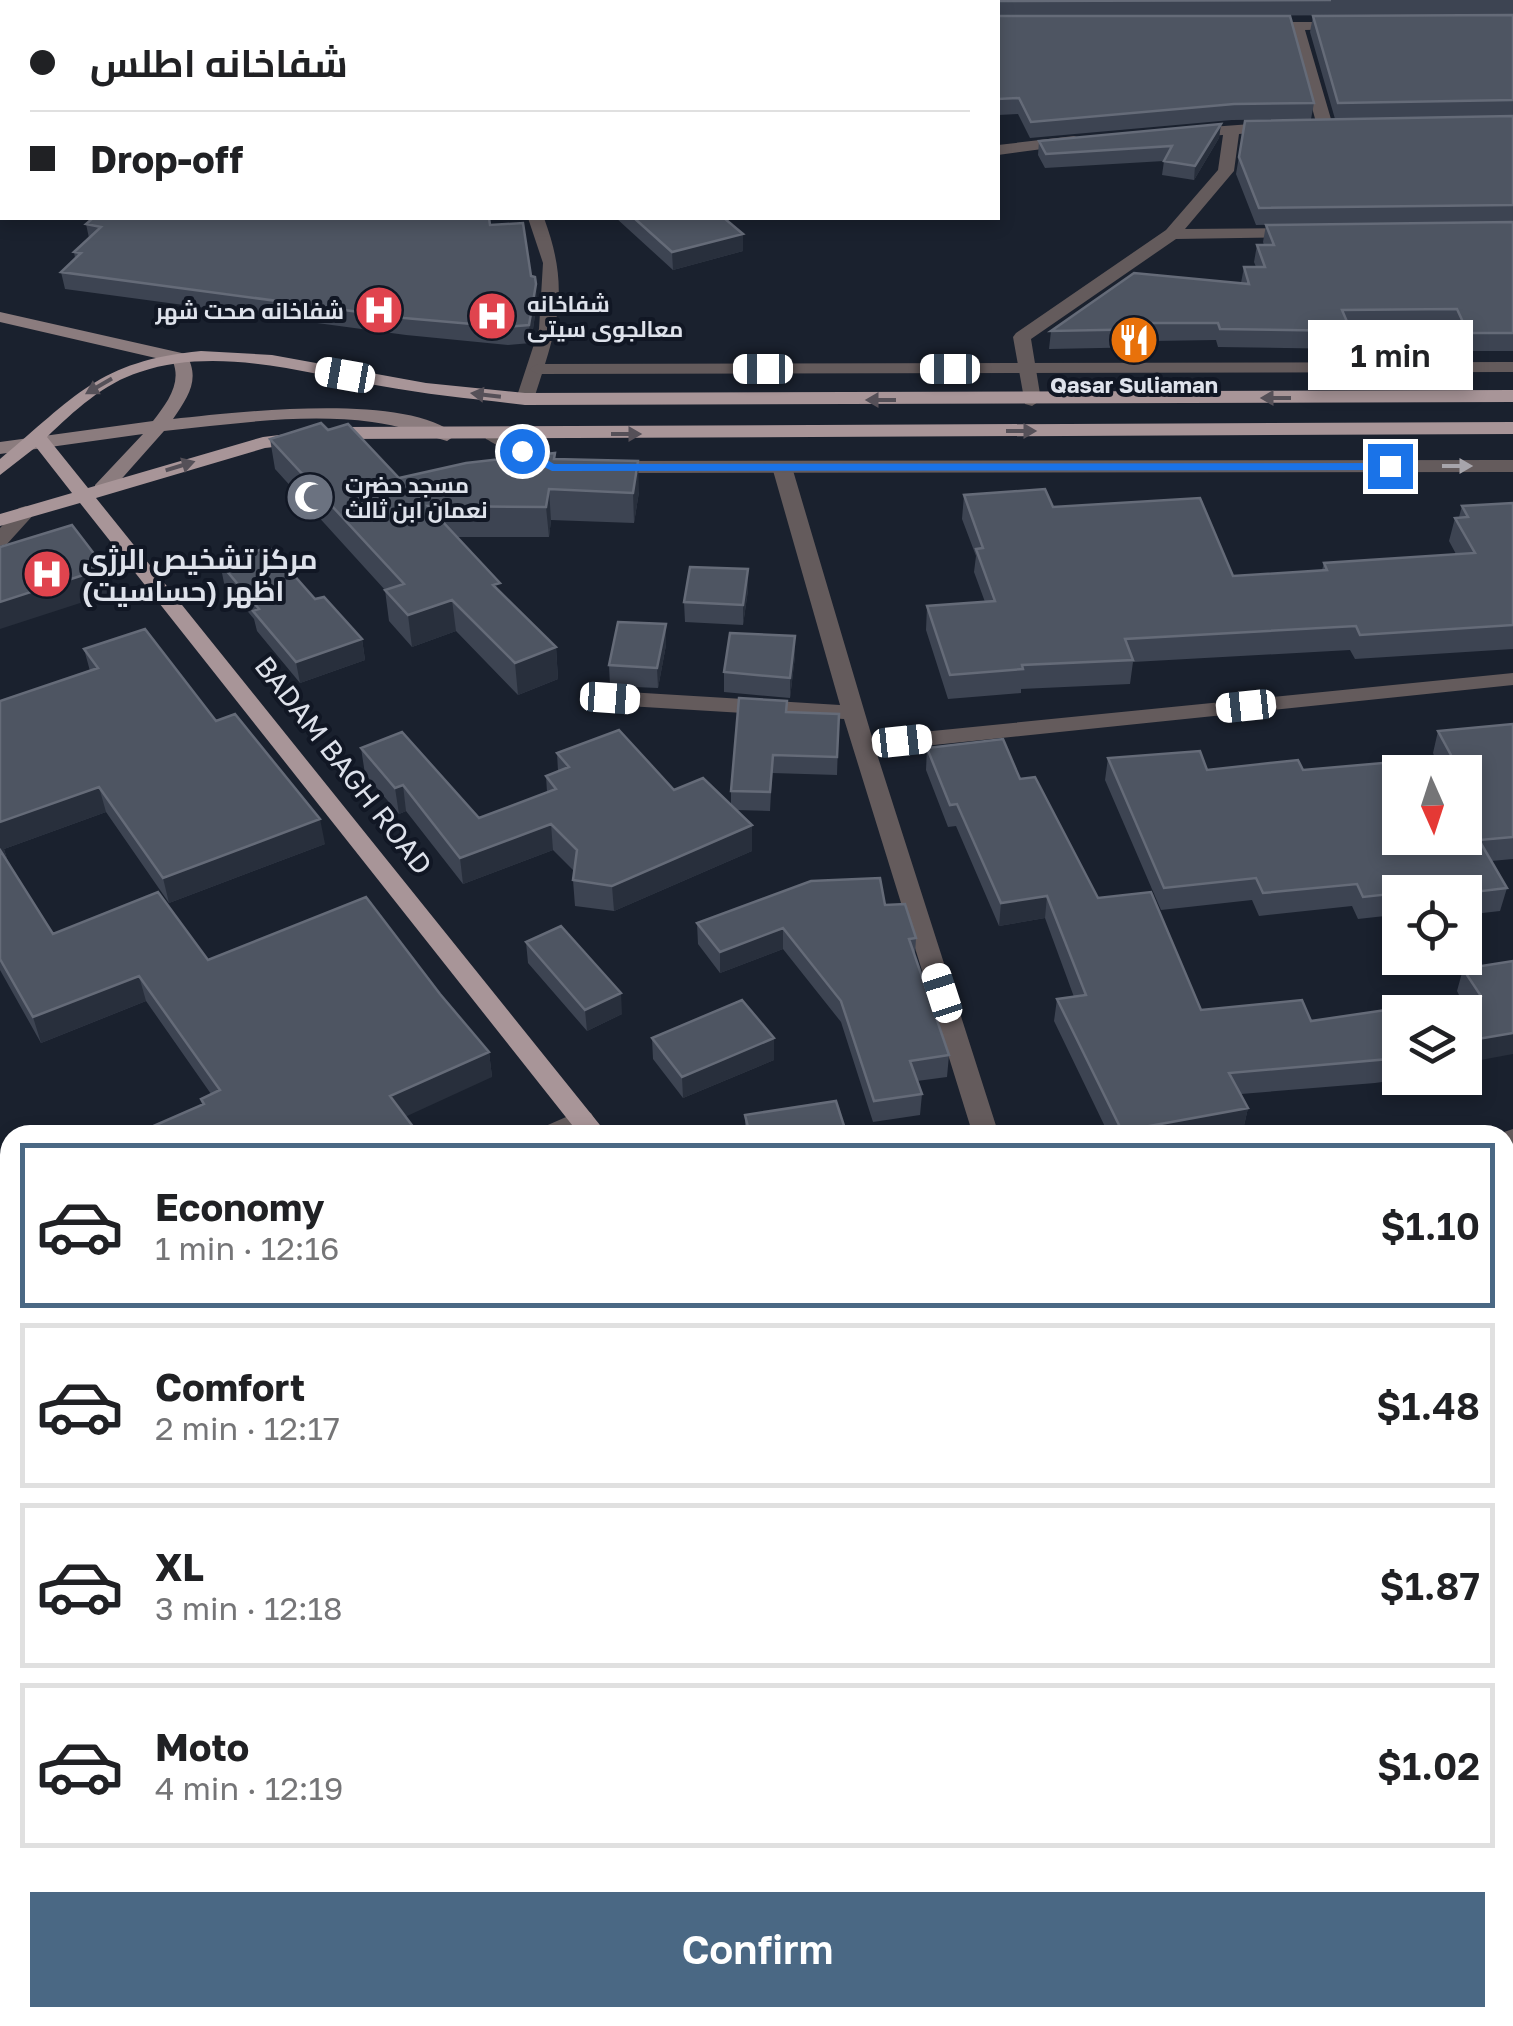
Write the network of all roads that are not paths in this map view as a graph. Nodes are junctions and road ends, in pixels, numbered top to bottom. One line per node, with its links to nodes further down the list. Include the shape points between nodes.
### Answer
1 (1363, 24): 3 (street)
2 (1237, 26): 3 (street)
3 (1297, 26): 5 (street)
4 (1307, 126): 5 (street)
5 (1326, 126): 6 (street)
6 (1344, 126)
7 (1288, 127): 8 (street)
8 (1232, 129): 9 (street); 14 (street, via 1226,171)
9 (1177, 133)
10 (1086, 140): 11 (street)
11 (1000, 150)
12 (537, 220): 18 (street, via 551,264 548,329)
13 (1324, 233): 14 (street)
14 (1172, 234): 19 (street, via 1022,337)
15 (0, 317): 16 (main road)
16 (180, 358): 21 (main road, one-way to 16, via 244,358); 23 (main road, via 183,387); 27 (main road, one-way to 27, via 132,368 87,392)
17 (1513, 367): 19 (street)
18 (538, 369): 19 (street); 21 (street)
19 (1025, 370): 22 (street)
20 (1513, 396): 22 (main road, one-way to 22)
21 (526, 399): 22 (main road, one-way to 21)
22 (1032, 400)
23 (157, 427): 25 (main road, via 314,411 411,421); 27 (main road); 32 (main road, via 134,459)
24 (1513, 428): 26 (main road, one-way to 24)
25 (447, 434): 26 (main road); 32 (main road, one-way to 25, via 262,443 344,433)
26 (493, 435): 29 (street, via 552,467)
27 (38, 439): 28 (main road); 30 (main road); 32 (main road, BADAM BAGH ROAD)
28 (0, 448)
29 (782, 467): 31 (street, one-way to 31); 38 (street)
30 (0, 469)
31 (1510, 471)
32 (94, 492): 33 (main road); 40 (main road, BADAM BAGH ROAD)
33 (26, 512): 34 (main road); 35 (street)
34 (0, 520)
35 (0, 540)
36 (1513, 679): 39 (street)
37 (610, 698): 38 (street)
38 (853, 713): 39 (street)
39 (864, 745): 41 (street)
40 (586, 1125)
41 (983, 1125)

